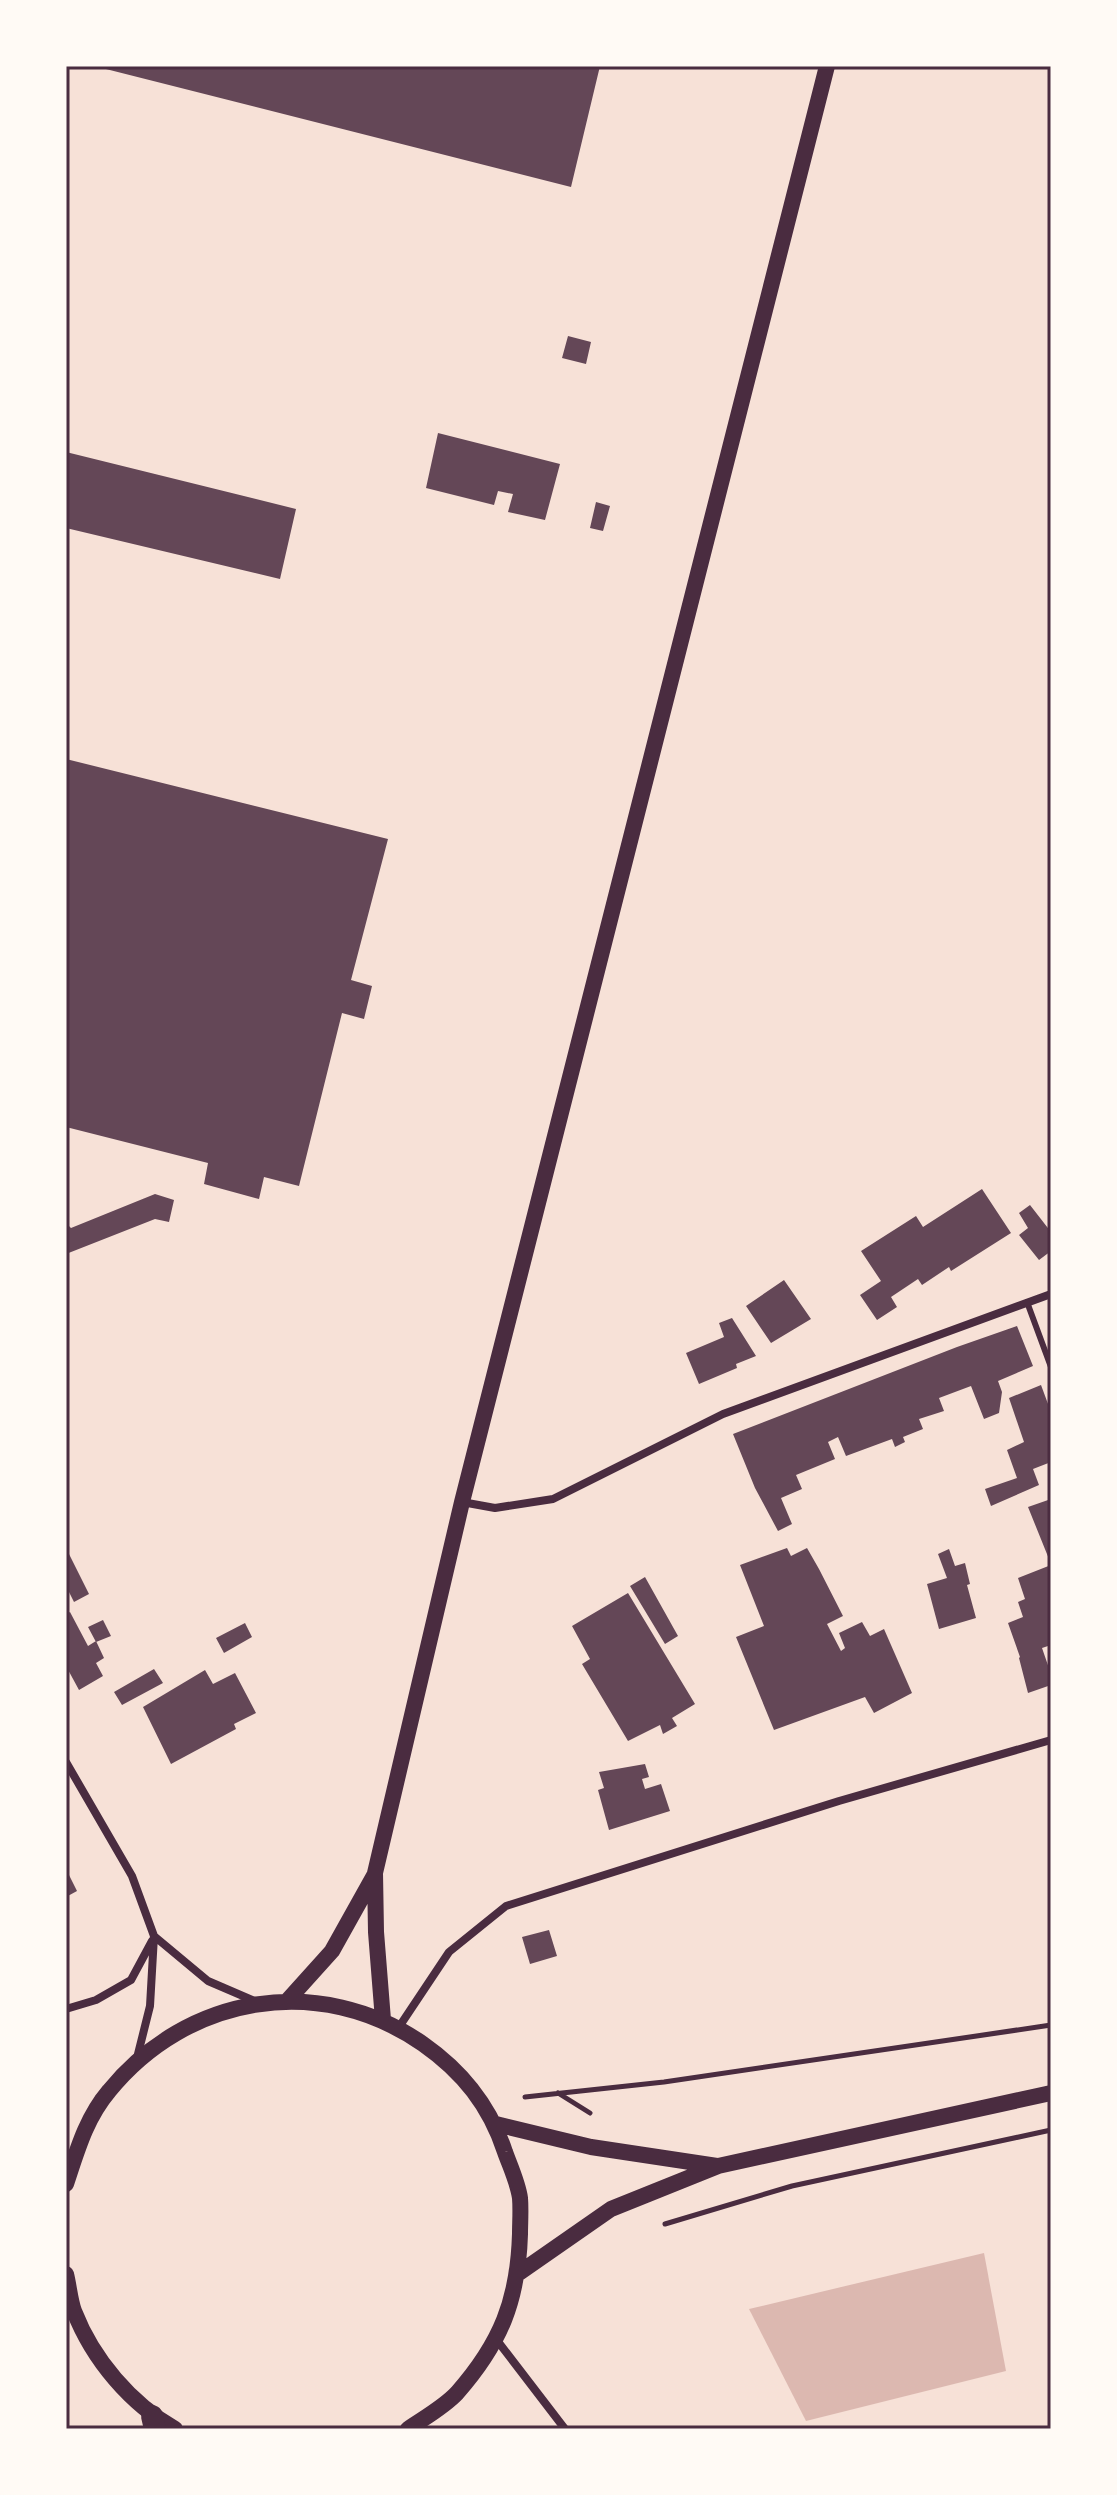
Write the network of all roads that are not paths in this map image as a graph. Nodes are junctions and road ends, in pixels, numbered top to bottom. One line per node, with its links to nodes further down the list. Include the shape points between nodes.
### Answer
1 (827, 66): 5 (main road)
2 (1051, 1294): 3 (street)
3 (1027, 1302): 4 (lane); 5 (street, via 723,1414 553,1499 495,1508)
4 (1051, 1367)
5 (462, 1502): 8 (main road)
6 (1051, 1740): 13 (street, via 506,1906 449,1952)
7 (66, 1762): 9 (street, via 132,1876)
8 (375, 1873): 10 (main road, via 332,1951); 13 (main road, via 376,1932)
9 (154, 1936): 11 (street, via 208,1981); 12 (street, via 131,1980 96,2000); 14 (street, via 150,2006)
10 (287, 2001): 11 (main road); 13 (main road, via 352,2009)
11 (261, 2004): 14 (main road, via 215,2014 174,2033)
12 (66, 2009)
13 (391, 2024): 16 (main road, via 445,2060)
14 (137, 2060): 17 (main road)
15 (1051, 2093): 19 (main road)
16 (496, 2124): 19 (main road, via 591,2147); 21 (main road, via 520,2196)
17 (84, 2130): 18 (main road); 20 (main road)
18 (66, 2147)
19 (718, 2166): 21 (main road, via 611,2209)
20 (66, 2184)
21 (519, 2273): 24 (main road)
22 (66, 2274): 23 (main road)
23 (70, 2307): 25 (main road, via 106,2369)
24 (496, 2339): 27 (main road, via 455,2394); 28 (street)
25 (153, 2422): 26 (main road)
26 (175, 2429)
27 (408, 2429)
28 (565, 2429)

